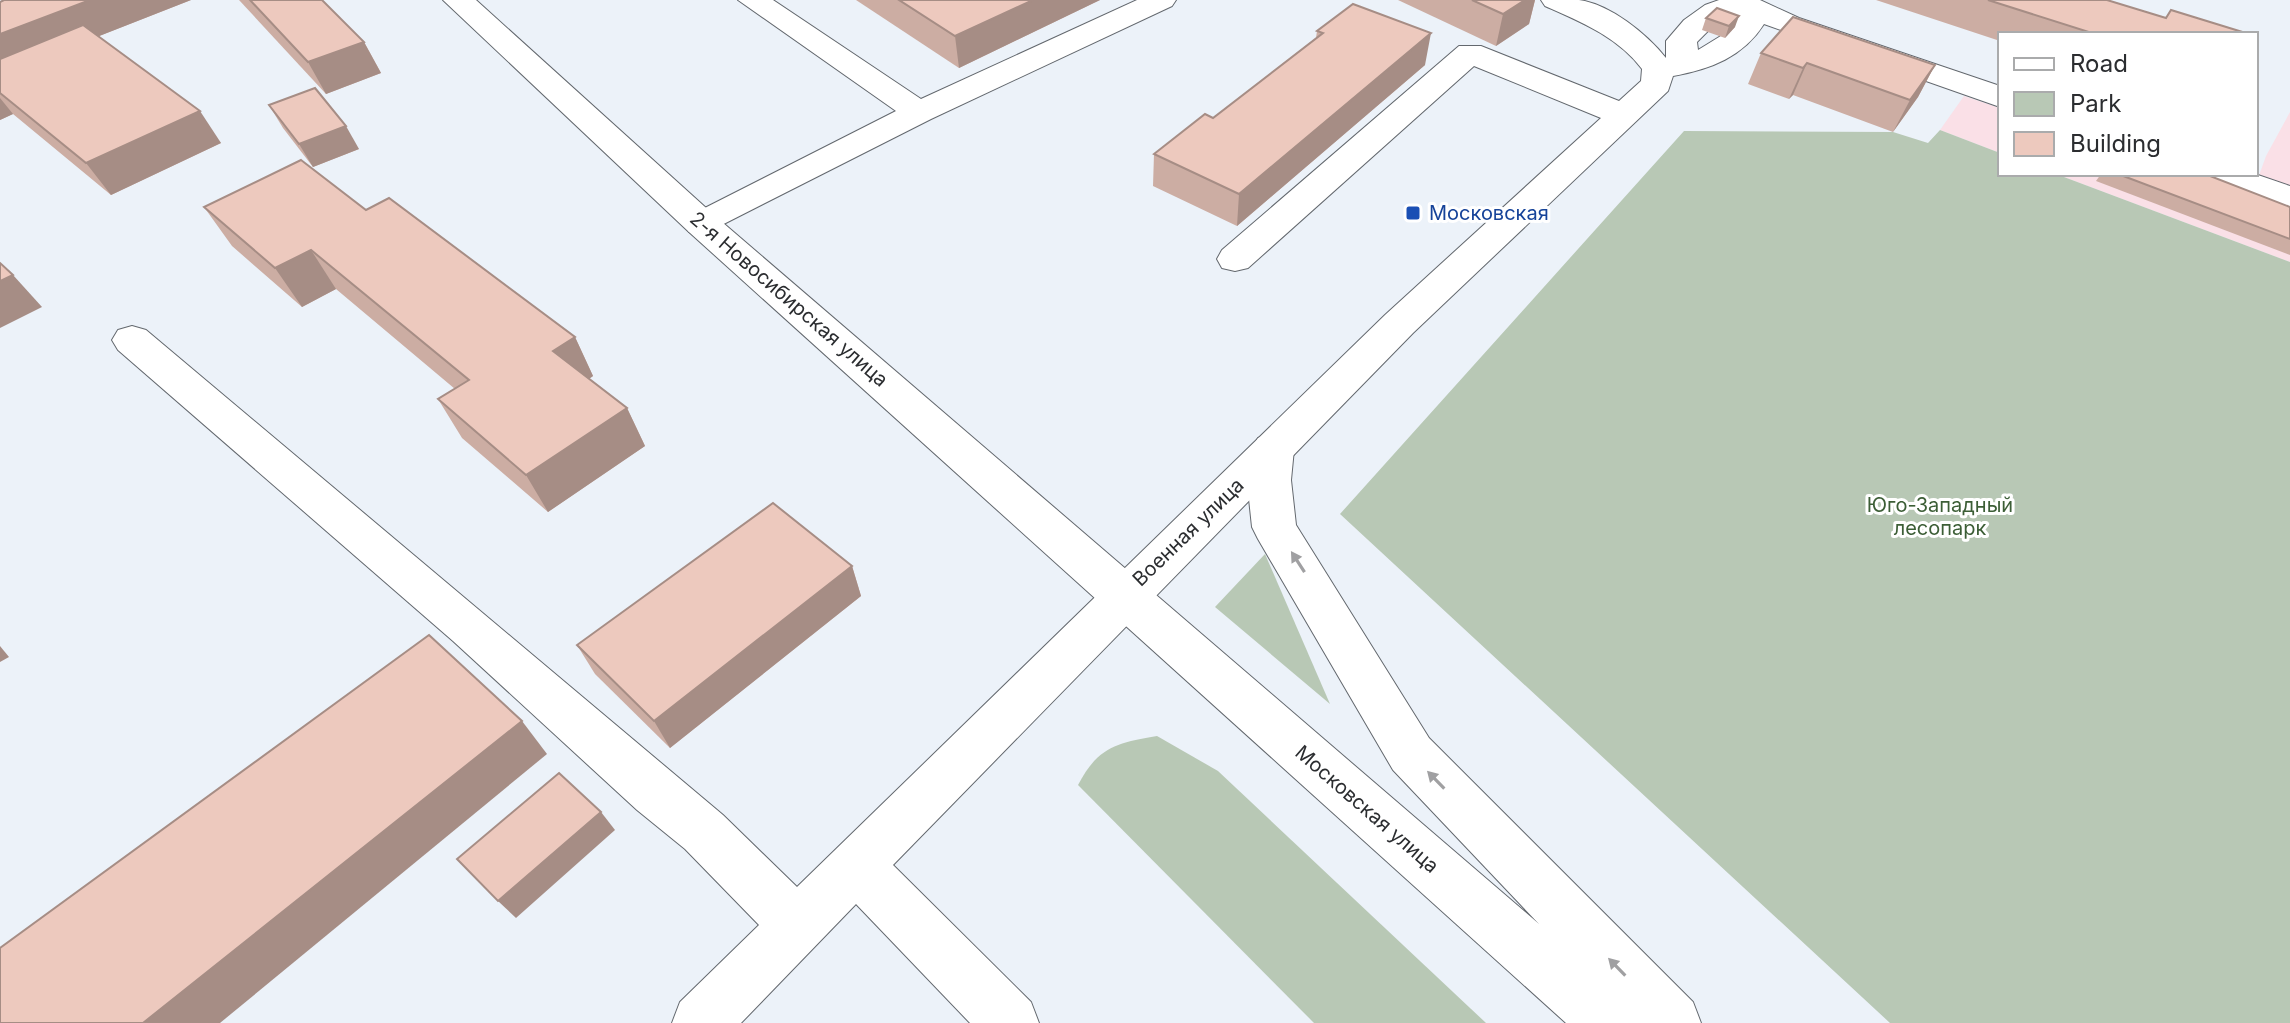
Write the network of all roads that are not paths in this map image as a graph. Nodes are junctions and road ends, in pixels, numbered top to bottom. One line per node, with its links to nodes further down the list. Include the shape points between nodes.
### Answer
1 (458, 0): 12 (main road, 2-я Новосибирская улица)
2 (753, 0): 8 (main road)
3 (1161, 0): 8 (main road)
4 (1556, 0): 6 (main road, via 1605,21)
5 (1743, 12): 6 (main road, via 1716,55); 6 (main road, Военная улица, via 1718,8 1699,21 1681,41); 7 (main road)
6 (1671, 66): 9 (main road, Военная улица)
7 (1998, 96)
8 (919, 112): 12 (main road)
9 (1624, 115): 13 (main road, via 1470,53); 15 (main road, Военная улица)
10 (2227, 176): 11 (main road)
11 (2290, 198)
12 (702, 224): 16 (main road, 2-я Новосибирская улица)
13 (1235, 259)
14 (132, 340): 18 (main road, via 704,832)
15 (1273, 449): 16 (main road, Военная улица); 22 (main road, one-way to 15, via 1411,754 1274,527 1269,480)
16 (1125, 593): 17 (main road, Военная улица); 21 (main road, Московская улица)
17 (855, 865): 18 (main road, Военная улица); 20 (main road)
18 (797, 925): 19 (main road, Военная улица)
19 (701, 1023)
20 (1010, 1023)
21 (1609, 1023)
22 (1672, 1023)

